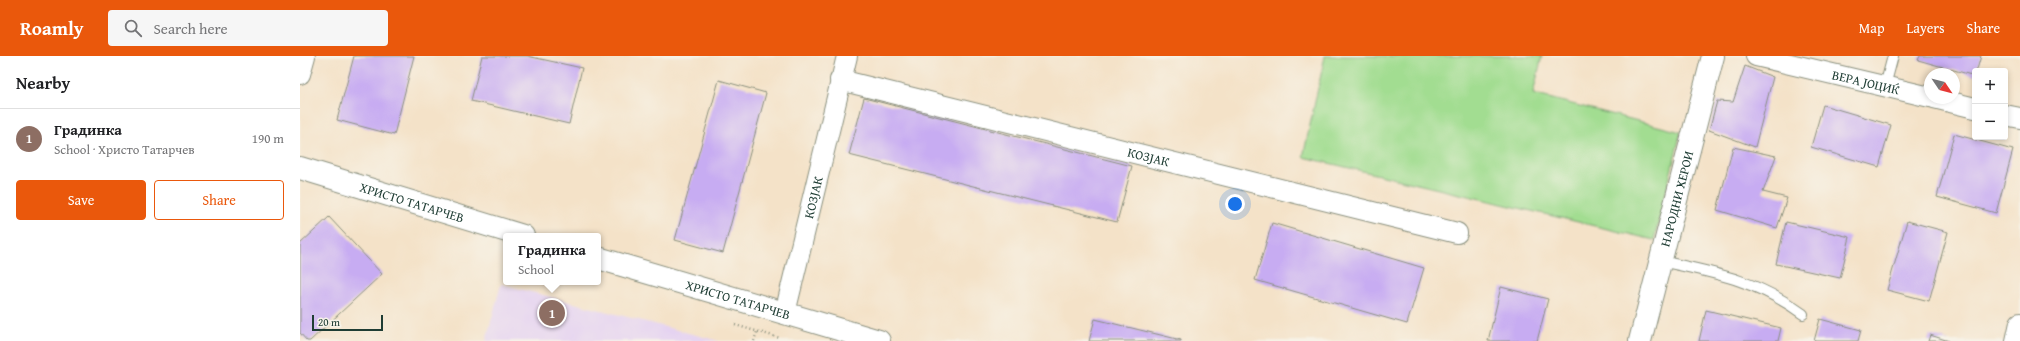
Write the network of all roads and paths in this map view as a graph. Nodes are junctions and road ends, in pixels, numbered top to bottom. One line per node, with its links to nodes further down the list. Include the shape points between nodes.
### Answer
1 (305, 56): 6 (street)
2 (847, 56): 7 (street, КОЗЈАК)
3 (1713, 56): 18 (street, НАРОДНИ ХЕРОИ)
4 (1756, 56): 8 (street, ВЕРА ЈОЦИЌ)
5 (1893, 56): 8 (lane)
6 (300, 74)
7 (840, 80): 16 (street, КОЗЈАК); 19 (street, КОЗЈАК)
8 (1885, 86): 9 (street, ВЕРА ЈОЦИЌ)
9 (1924, 96)
10 (1959, 104): 11 (street)
11 (1972, 107)
12 (2008, 116): 13 (street)
13 (2020, 118)
14 (300, 168): 15 (street, ХРИСТО ТАТАРЧЕВ)
15 (514, 233)
16 (1457, 233)
17 (601, 259): 19 (street, ХРИСТО ТАТАРЧЕВ)
18 (1660, 261): 20 (lane, via 1725,275 1752,284); 23 (street, НАРОДНИ ХЕРОИ)
19 (785, 313): 22 (street, ХРИСТО ТАТАРЧЕВ)
20 (1803, 314)
21 (2020, 324): 24 (street)
22 (879, 341)
23 (1640, 341)
24 (2016, 341)

